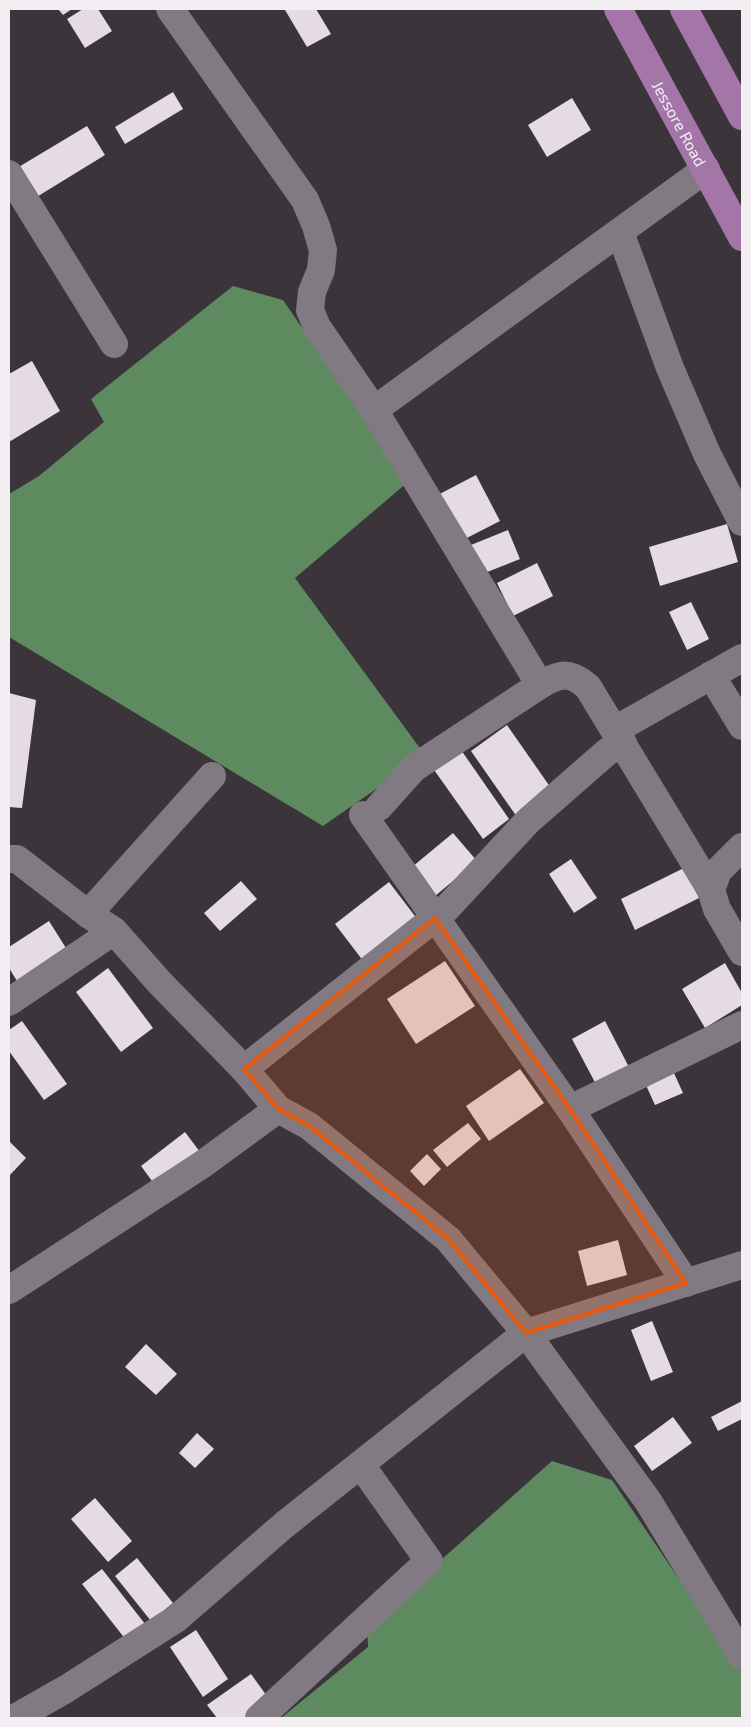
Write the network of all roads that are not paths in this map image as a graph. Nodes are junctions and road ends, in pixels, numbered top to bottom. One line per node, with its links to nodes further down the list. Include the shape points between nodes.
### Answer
1 (618, 9): 5 (highway, Jessore Road)
2 (684, 9): 4 (highway)
3 (177, 11): 10 (street, via 305,200 323,250 310,310 317,328)
4 (742, 116)
5 (706, 170): 7 (street); 8 (highway, Jessore Road)
6 (9, 174): 9 (street)
7 (620, 232): 10 (street); 11 (street, via 670,368 707,454)
8 (742, 236)
9 (114, 344)
10 (374, 410): 14 (street)
11 (742, 522)
12 (742, 658): 13 (street)
13 (710, 675): 15 (street); 16 (street)
14 (540, 685): 16 (street, via 564,674 579,678); 22 (street, via 414,768 371,811)
15 (742, 726)
16 (619, 737): 20 (street); 22 (street, via 607,752 528,821)
17 (212, 776): 21 (street)
18 (742, 847): 20 (street, via 718,871)
19 (9, 860): 21 (street, via 17,859)
20 (712, 890): 24 (street, via 717,909)
21 (88, 914): 23 (street)
22 (435, 918): 27 (street); 29 (street)
23 (114, 931): 25 (street); 27 (street)
24 (742, 952)
25 (9, 1002)
26 (742, 1025): 29 (street)
27 (244, 1069): 28 (street)
28 (278, 1109): 32 (street, via 203,1164); 33 (street, via 309,1126 448,1239)
29 (570, 1109): 31 (street)
30 (742, 1265): 31 (street)
31 (686, 1283): 33 (street)
32 (9, 1290)
33 (526, 1333): 34 (street); 35 (street, via 648,1501)
34 (361, 1465): 36 (street, via 284,1525 176,1619); 37 (street, via 429,1561)
35 (742, 1656)
36 (15, 1718)
37 (259, 1718)

